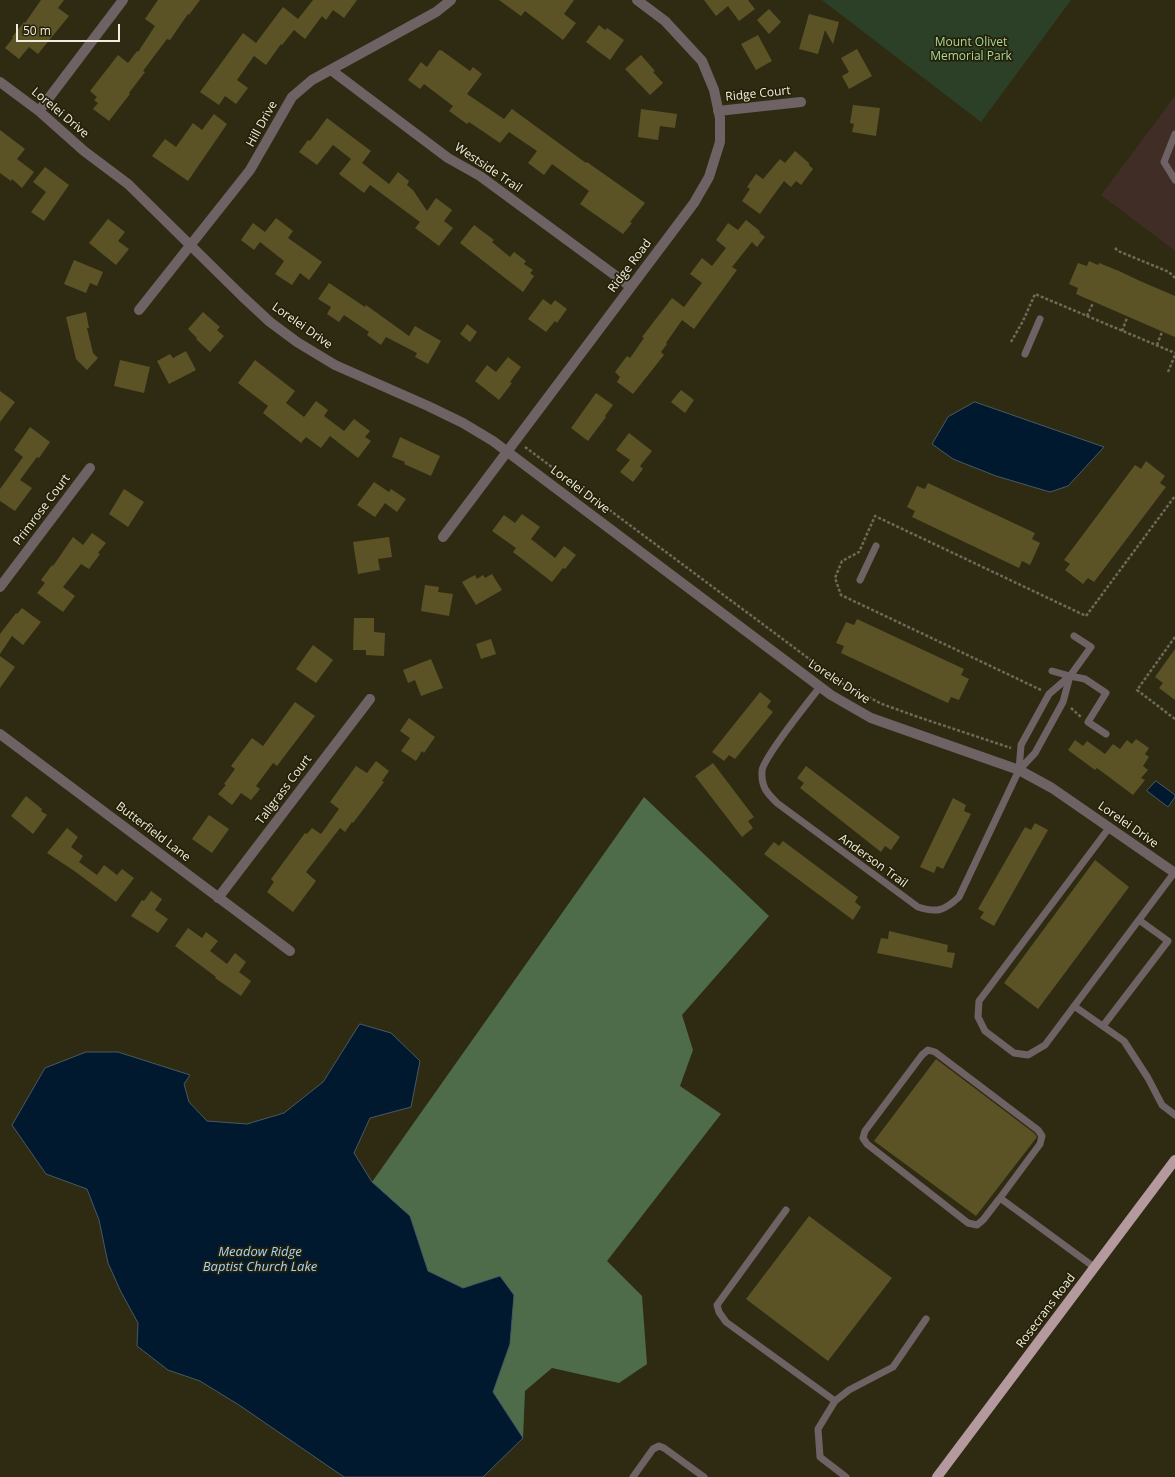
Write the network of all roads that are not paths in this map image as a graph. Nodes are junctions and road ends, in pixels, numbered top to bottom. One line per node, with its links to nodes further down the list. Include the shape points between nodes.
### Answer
1 (123, 0): 7 (street)
2 (451, 0): 4 (street, Hill Drive, via 436,12)
3 (637, 0): 8 (street, Ridge Road, via 665,21 702,61 714,90)
4 (331, 70): 11 (street, Hill Drive, via 312,80 292,96 250,170); 12 (street, Westside Trail, via 448,158 480,176)
5 (0, 82): 7 (street, Lorelei Drive)
6 (801, 102): 8 (street, Ridge Court)
7 (39, 111): 11 (street, Lorelei Drive, via 84,151 128,184)
8 (718, 111): 12 (street, Ridge Road, via 720,142 709,177 694,203)
9 (1175, 134): 10 (lane, via 1164,162)
10 (1175, 180)
11 (191, 246): 13 (street, Hill Drive); 16 (street, Lorelei Drive, via 270,322 297,342 335,365 463,423)
12 (630, 287): 16 (street, Ridge Road)
13 (140, 310)
14 (1040, 320): 15 (lane)
15 (1025, 354)
16 (507, 452): 18 (street, Ridge Road); 25 (street, Lorelei Drive)
17 (90, 468): 21 (street, Primrose Court)
18 (443, 537)
19 (876, 546): 20 (lane)
20 (860, 580)
21 (0, 587)
22 (1074, 636): 24 (lane, via 1091,647)
23 (1052, 671): 24 (lane)
24 (1070, 676): 28 (lane, via 1086,679 1106,693 1088,722); 29 (lane, via 1063,702 1035,753); 29 (lane, via 1049,694 1021,745)
25 (820, 687): 29 (street, Lorelei Drive, via 871,718); 29 (lane, Anderson Trail, via 762,769 765,790 777,803 918,907 930,911 939,910 959,897)
26 (370, 699): 32 (street, Tallgrass Court)
27 (0, 734): 32 (street, Butterfield Lane)
28 (1106, 734)
29 (1019, 770): 30 (street, Lorelei Drive, via 1052,788)
30 (1109, 828): 31 (street, Lorelei Drive); 35 (lane, via 978,1001 978,1017 985,1031 1014,1053 1028,1055 1045,1045)
31 (1174, 873): 33 (lane)
32 (218, 898): 34 (street, Butterfield Lane)
33 (1139, 920): 35 (lane); 36 (lane, via 1168,941)
34 (290, 951)
35 (1074, 1006): 36 (lane)
36 (1103, 1026): 37 (lane, via 1124,1041 1162,1105)
37 (1175, 1116)
38 (1175, 1160): 41 (main road, Rosecrans Road)
39 (1000, 1198): 39 (lane, via 977,1226 968,1223 867,1144 863,1138 865,1131 928,1050 935,1052 1038,1130 1042,1136 1040,1144); 41 (lane)
40 (786, 1210): 43 (lane, via 717,1305 726,1322)
41 (1094, 1268): 47 (main road, Rosecrans Road)
42 (926, 1319): 43 (lane, via 893,1367 849,1390)
43 (835, 1401): 46 (lane, via 818,1429 820,1457)
44 (634, 1477): 45 (lane, via 654,1449 659,1446)
45 (704, 1477)
46 (846, 1477)
47 (937, 1477)

